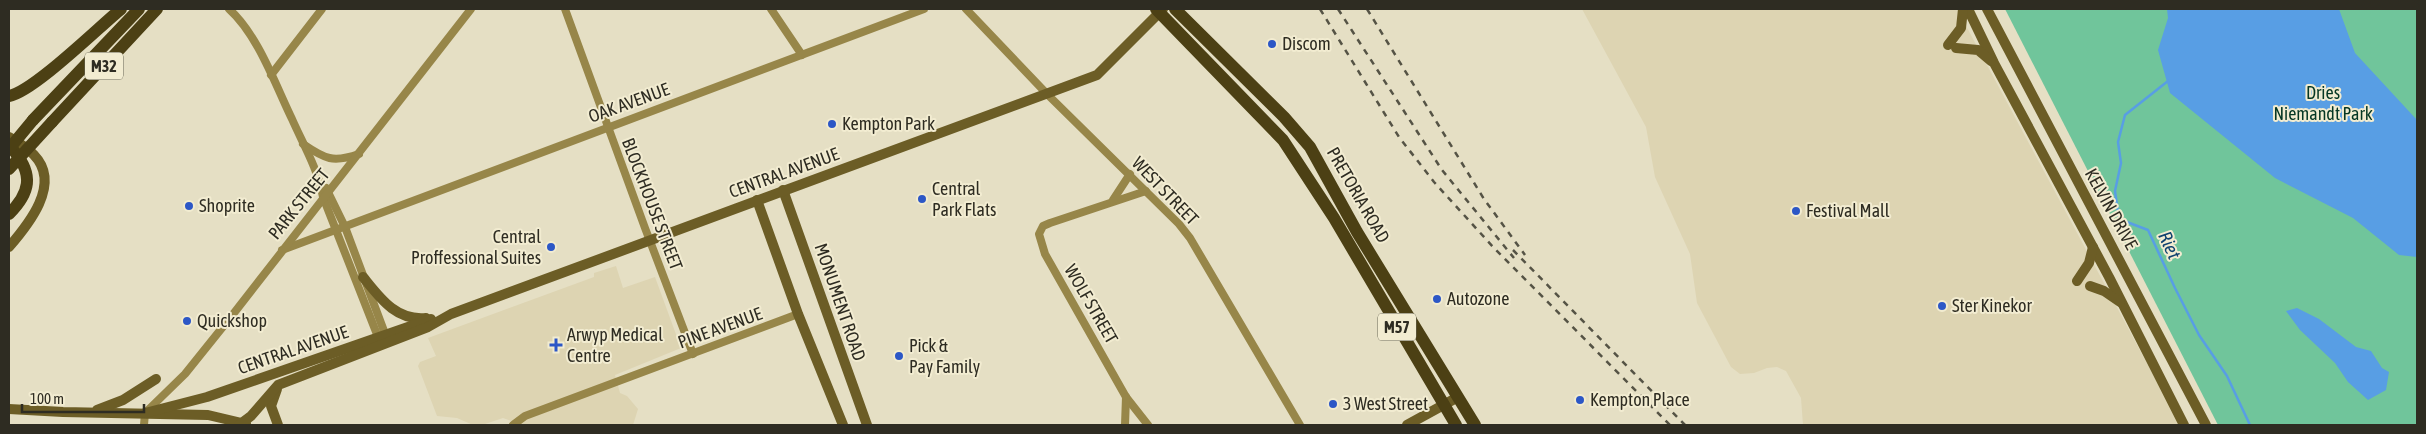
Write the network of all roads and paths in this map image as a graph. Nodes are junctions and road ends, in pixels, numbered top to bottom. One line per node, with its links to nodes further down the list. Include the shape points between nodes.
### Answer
1 (122, 9): 20 (main road, via 36,82)
2 (139, 9): 24 (main road, M32, bridge)
3 (157, 9): 26 (main road, M32, bridge)
4 (230, 9): 18 (street, via 245,26)
5 (322, 9): 18 (street)
6 (471, 9): 25 (street, PARK STREET)
7 (565, 9): 21 (street, BLOCKHOUSE STREET)
8 (771, 9): 16 (street)
9 (924, 9): 16 (street, OAK AVENUE)
10 (966, 9): 19 (street, WEST STREET)
11 (1175, 9): 54 (main road, PRETORIA ROAD / M57, via 1310,147 1357,232)
12 (1963, 9): 17 (main road, via 1961,28 1952,46 1978,50)
13 (1968, 9): 17 (main road, KELVIN DRIVE)
14 (1987, 9): 72 (main road, KELVIN DRIVE)
15 (1160, 10): 19 (main road, CENTRAL AVENUE, via 1099,74); 55 (main road, PRETORIA ROAD / M57, via 1283,140 1334,218)
16 (802, 55): 21 (street, OAK AVENUE)
17 (1994, 63): 40 (main road, KELVIN DRIVE)
18 (271, 75): 23 (street)
19 (1047, 94): 27 (street, WEST STREET); 30 (main road, CENTRAL AVENUE)
20 (9, 96)
21 (608, 128): 36 (street, OAK AVENUE, via 442,188); 38 (street, BLOCKHOUSE STREET)
22 (9, 137): 39 (main road, via 34,155 44,175 40,202 33,218)
23 (304, 144): 25 (street, via 319,155 334,160); 28 (street)
24 (9, 147): 35 (main road, via 24,163 28,175 26,190)
25 (360, 154): 29 (street, PARK STREET)
26 (9, 169)
27 (1130, 174): 31 (street, WEST STREET); 34 (street)
28 (320, 181): 29 (street); 32 (street)
29 (329, 190): 32 (street, PARK STREET); 36 (street)
30 (783, 190): 33 (main road, CENTRAL AVENUE); 64 (main road, MONUMENT ROAD)
31 (1146, 191): 34 (street); 67 (street, WEST STREET, via 1190,238)
32 (323, 197): 37 (street); 41 (street, PARK STREET)
33 (757, 200): 38 (main road, CENTRAL AVENUE); 47 (main road)
34 (1113, 200): 53 (street, WOLF STREET, via 1043,226 1039,234 1042,248)
35 (9, 214)
36 (345, 228): 37 (street, OAK AVENUE); 42 (street)
37 (336, 231): 41 (street, OAK AVENUE); 49 (street)
38 (649, 240): 46 (main road, CENTRAL AVENUE); 50 (street, BLOCKHOUSE STREET)
39 (9, 247)
40 (2093, 247): 43 (main road, via 2089,263); 45 (main road, KELVIN DRIVE)
41 (282, 250): 58 (street, PARK STREET, via 184,374)
42 (363, 277): 48 (main road, via 383,302 401,315); 49 (street)
43 (2077, 281)
44 (2090, 286): 45 (main road, via 2104,290)
45 (2122, 304): 71 (main road, KELVIN DRIVE)
46 (451, 314): 48 (main road, CENTRAL AVENUE); 49 (main road, CENTRAL AVENUE, via 428,327)
47 (798, 314): 50 (street, PINE AVENUE); 63 (main road)
48 (435, 318): 49 (main road, CENTRAL AVENUE)
49 (383, 340): 52 (main road); 58 (main road, CENTRAL AVENUE, via 207,397)
50 (693, 354): 62 (street, PINE AVENUE, via 524,416)
51 (156, 379): 57 (main road, via 123,400)
52 (278, 385): 59 (main road); 61 (main road, via 271,406)
53 (1126, 397): 65 (street); 66 (street, WOLF STREET)
54 (1458, 397): 55 (main road); 70 (main road, PRETORIA ROAD / M57)
55 (1444, 406): 68 (main road); 69 (main road, PRETORIA ROAD / M57)
56 (9, 409): 57 (main road)
57 (94, 412): 58 (main road)
58 (145, 413): 59 (main road, via 220,416); 60 (street)
59 (244, 424)
60 (144, 425)
61 (278, 425)
62 (513, 425)
63 (843, 425)
64 (866, 425)
65 (1125, 425)
66 (1148, 425)
67 (1300, 425)
68 (1407, 425)
69 (1456, 425)
70 (1475, 425)
71 (2184, 425)
72 (2206, 425)

